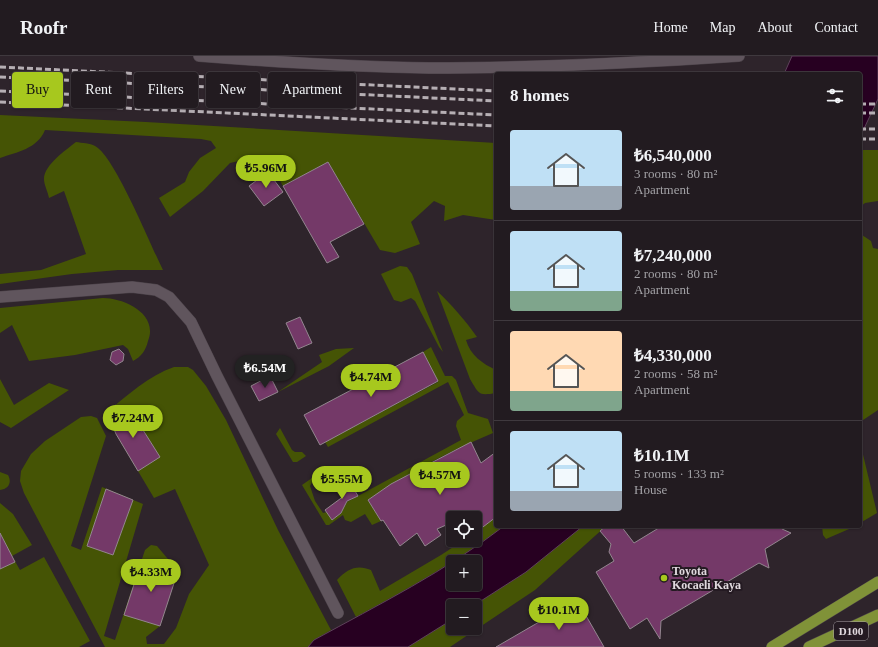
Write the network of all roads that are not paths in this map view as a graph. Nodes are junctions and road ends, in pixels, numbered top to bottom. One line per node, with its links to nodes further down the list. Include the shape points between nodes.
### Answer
1 (199, 56): 2 (main road, via 428,68 562,66)
2 (739, 56)
3 (0, 297): 5 (main road, via 132,287 156,290 169,297 191,322)
4 (878, 582): 7 (highway)
5 (338, 613)
6 (878, 615): 8 (highway); 9 (highway, D100)
7 (772, 647)
8 (809, 647)
9 (824, 647)

